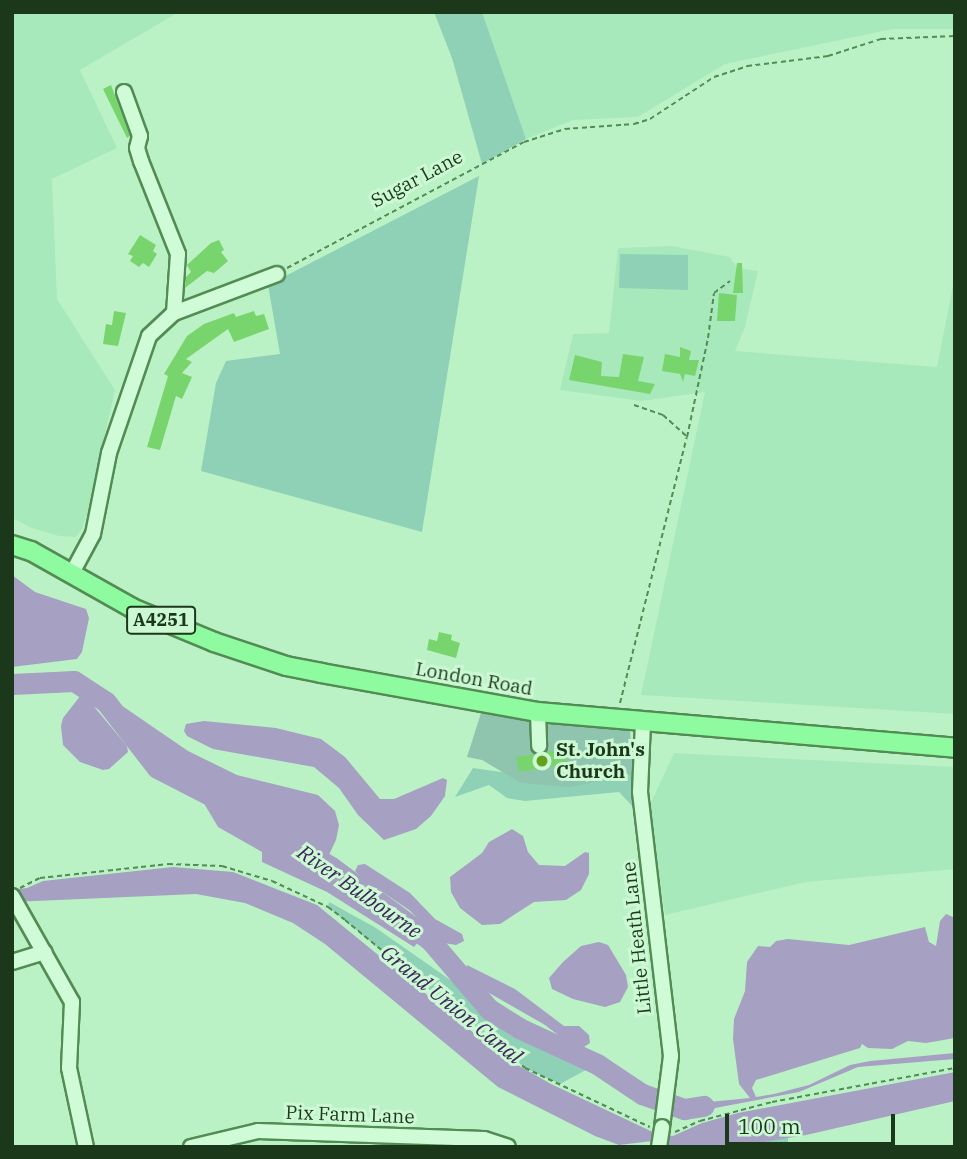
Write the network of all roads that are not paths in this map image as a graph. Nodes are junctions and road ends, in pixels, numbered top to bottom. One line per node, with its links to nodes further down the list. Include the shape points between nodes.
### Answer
1 (124, 92): 3 (street, via 140,136 141,161 178,254)
2 (277, 274): 3 (street)
3 (174, 313): 5 (street, via 149,336 109,453 93,534)
4 (12, 545): 5 (main road, London Road / A4251)
5 (72, 573): 6 (main road, London Road / A4251, via 132,608 286,666)
6 (538, 712): 7 (main road, London Road / A4251); 8 (street)
7 (643, 723): 9 (main road, London Road / A4251); 16 (street, Little Heath Lane, bridge, via 640,793 671,1056)
8 (539, 746)
9 (955, 748)
10 (17, 892): 11 (street)
11 (45, 952): 12 (street); 13 (street, via 72,1002 69,1068)
12 (12, 961)
13 (86, 1147)
14 (191, 1147): 15 (street, Pix Farm Lane, via 258,1131 484,1139)
15 (508, 1147)
16 (659, 1147)

